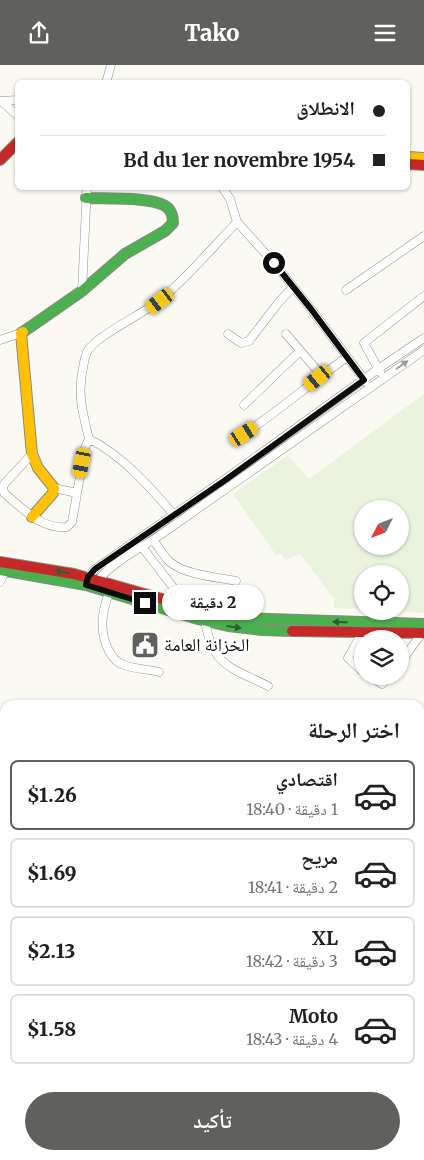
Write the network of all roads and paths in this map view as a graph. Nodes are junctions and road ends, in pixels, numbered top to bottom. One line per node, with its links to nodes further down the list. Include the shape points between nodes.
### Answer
1 (111, 65): 2 (street)
2 (107, 80)
3 (0, 101): 4 (street); 5 (street)
4 (15, 101)
5 (15, 114)
6 (15, 144): 9 (main road)
7 (410, 157): 8 (main road)
8 (424, 158)
9 (0, 160)
10 (410, 164): 11 (main road)
11 (424, 165)
12 (224, 190): 14 (street)
13 (87, 193): 18 (street); 18 (main road, via 160,204 169,209 173,223 125,254)
14 (237, 222): 16 (street); 35 (street, via 160,301 88,350 79,387)
15 (424, 236): 17 (street)
16 (293, 287): 21 (street, via 248,341 240,343); 27 (street)
17 (346, 290)
18 (82, 291): 20 (main road)
19 (424, 296): 28 (street, via 364,343)
20 (21, 333): 24 (street); 36 (main road)
21 (228, 334)
22 (286, 334): 26 (street)
23 (424, 338): 28 (street)
24 (0, 340)
25 (424, 350): 30 (street, one-way to 25)
26 (300, 351): 29 (street); 33 (street)
27 (347, 357): 29 (street); 31 (street)
28 (378, 369): 30 (street); 31 (street)
29 (322, 376): 34 (street)
30 (384, 377): 32 (street)
31 (364, 380): 32 (street); 39 (street)
32 (370, 388): 41 (street)
33 (244, 405)
34 (244, 434)
35 (89, 439): 38 (street); 39 (street, via 104,446)
36 (32, 454): 37 (main road, via 38,468); 40 (street, via 3,490)
37 (54, 488): 38 (street); 40 (main road)
38 (77, 493): 40 (street, via 72,522 67,527 49,525)
39 (174, 515): 46 (street, via 95,569)
40 (32, 517)
41 (153, 540): 42 (street); 44 (street, via 176,567)
42 (142, 547): 46 (street); 48 (street)
43 (2, 567): 45 (street); 46 (main road)
44 (236, 581)
45 (0, 582)
46 (92, 583): 47 (main road); 48 (main road)
47 (109, 593): 49 (main road); 58 (street, via 103,608 102,628 113,657 121,664)
48 (188, 607): 49 (street); 50 (main road, one-way to 48, via 251,620)
49 (202, 620): 54 (main road, one-way to 54, via 262,630); 59 (street, via 218,658)
50 (369, 622): 51 (street); 53 (main road)
51 (364, 630)
52 (409, 630): 53 (main road)
53 (423, 630): 56 (street)
54 (354, 632)
55 (354, 648): 57 (street, via 348,658)
56 (409, 650)
57 (354, 664)
58 (159, 672)
59 (268, 686)

